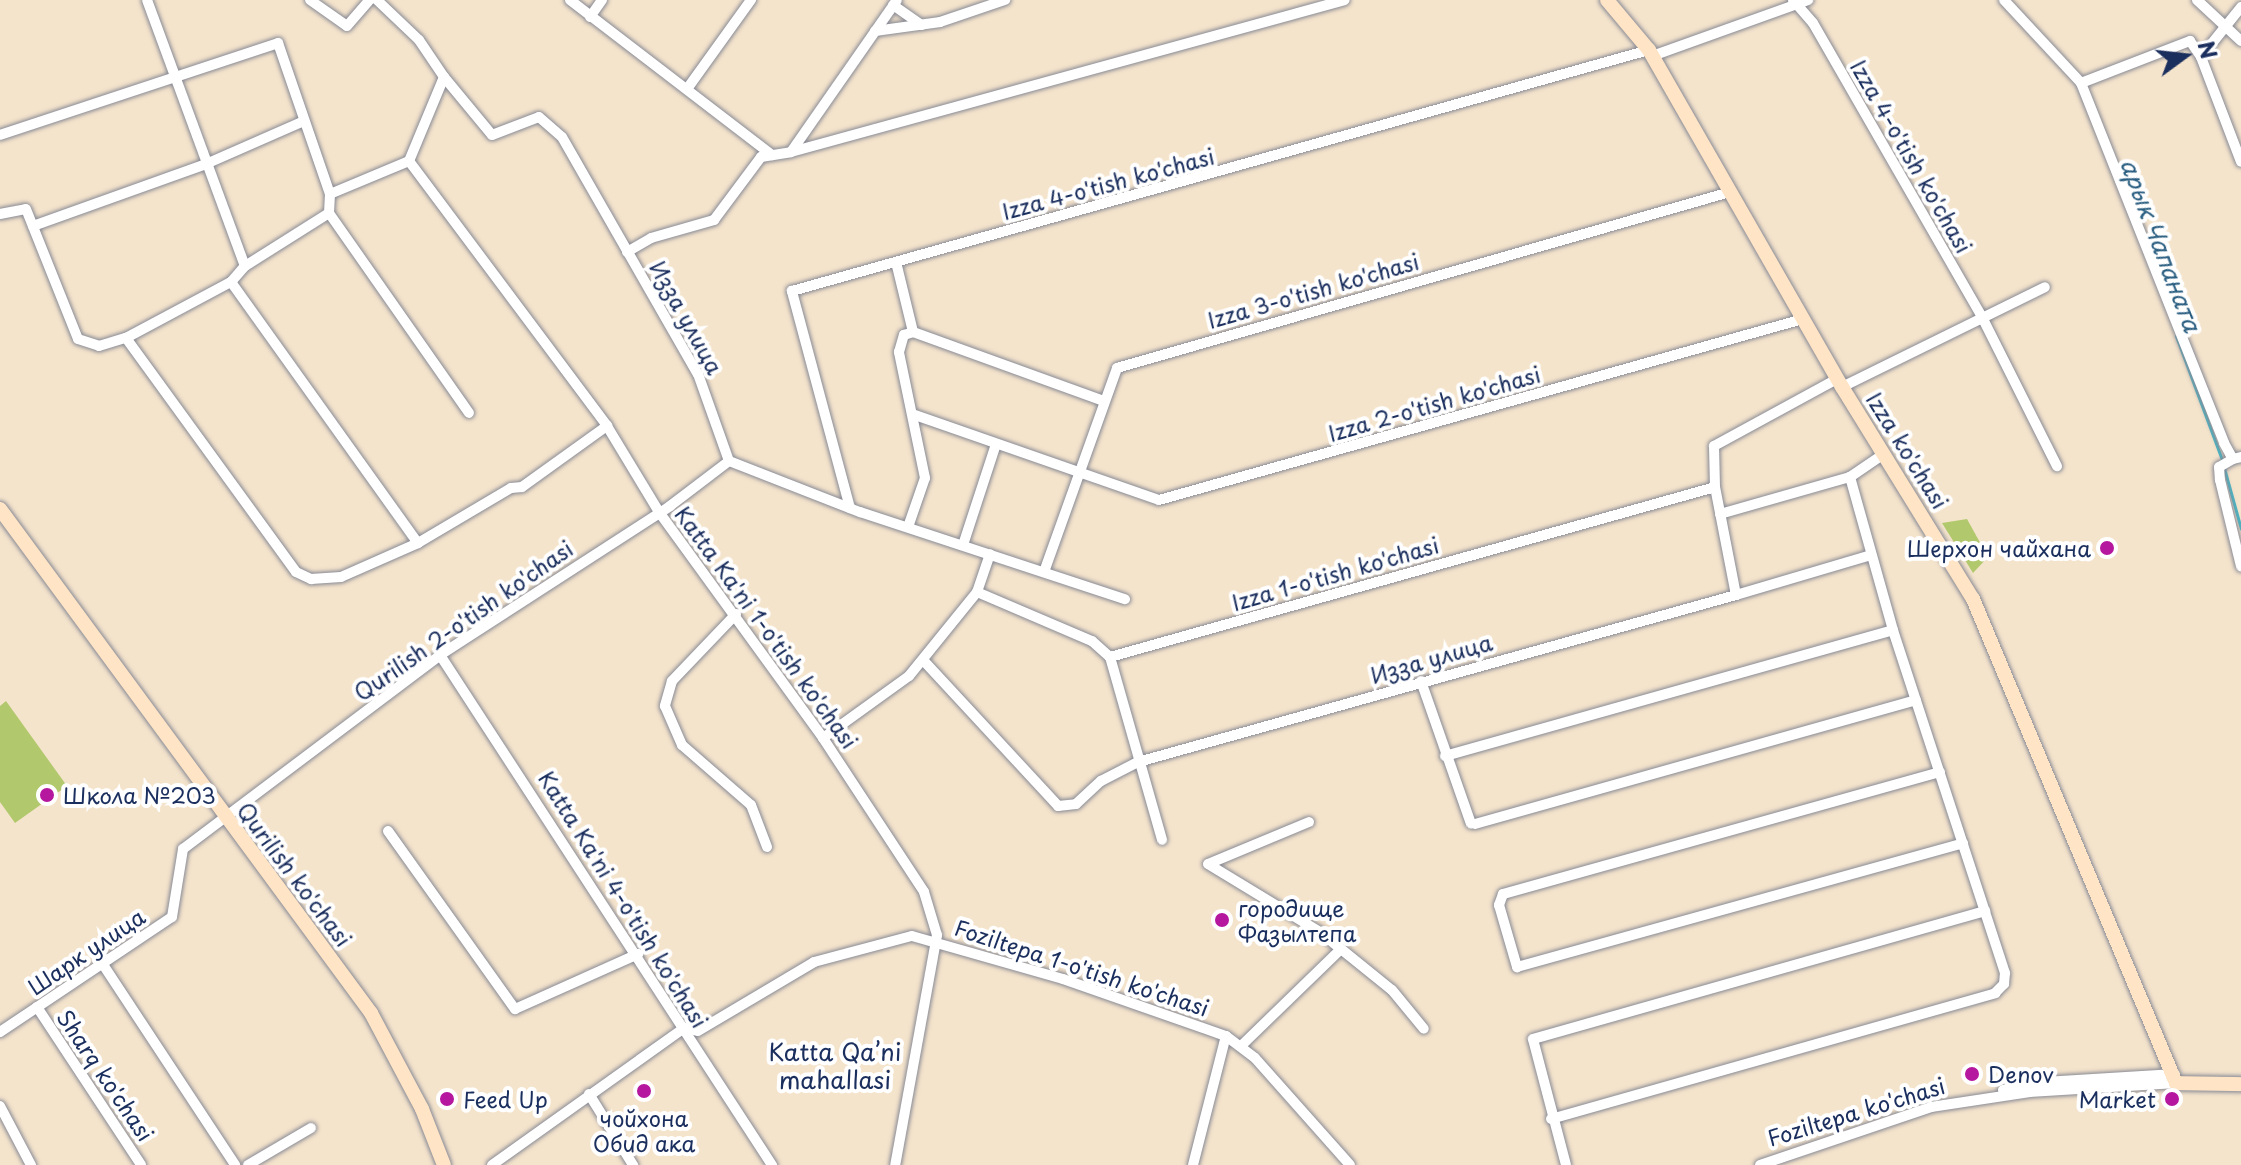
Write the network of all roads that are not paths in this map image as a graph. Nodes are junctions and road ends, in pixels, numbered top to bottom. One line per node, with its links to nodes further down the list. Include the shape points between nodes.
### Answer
1 (147, 0): 24 (street)
2 (310, 0): 3 (street, via 342,26 353,22)
3 (370, 0)
4 (377, 0): 25 (street, via 419,40)
5 (570, 0): 17 (street)
6 (602, 0): 17 (street)
7 (751, 0): 27 (street)
8 (1003, 0): 18 (street)
9 (1345, 0): 30 (street)
10 (1607, 0): 22 (main road, Izza ko'chasi)
11 (1808, 0): 15 (street)
12 (2004, 0): 26 (street)
13 (2197, 0): 19 (street)
14 (895, 2): 18 (street); 20 (street)
15 (1795, 3): 22 (street, Izza 4-o'tish ko'chasi); 45 (street, Izza 4-o'tish ko'chasi, via 1813,23)
16 (2241, 7): 19 (street)
17 (590, 17): 27 (street)
18 (922, 25): 20 (street)
19 (2225, 26): 21 (street); 23 (street)
20 (875, 31): 30 (street)
21 (2241, 41)
22 (1651, 53): 35 (main road, Izza ko'chasi); 41 (street, Izza 4-o'tish ko'chasi)
23 (2201, 57): 26 (street, via 2186,41); 33 (street)
24 (175, 77): 28 (street, via 278,43); 29 (street); 34 (street)
25 (444, 77): 32 (street); 40 (street, Изза улица, via 492,135 539,117 562,137)
26 (2081, 83): 56 (street)
27 (687, 89): 31 (street)
28 (304, 121): 34 (street); 36 (street)
29 (0, 135)
30 (791, 152): 31 (street)
31 (772, 155): 40 (street, via 761,157 714,220 651,238)
32 (409, 161): 36 (street); 53 (street, Katta Ka'ni 1-o'tish ko'chasi)
33 (2241, 162)
34 (206, 164): 39 (street); 42 (street)
35 (1730, 192): 46 (main road, Izza ko'chasi); 50 (street, Izza 3-o'tish ko'chasi, via 1117,368)
36 (330, 194): 37 (street)
37 (329, 213): 42 (street); 51 (street)
38 (0, 214): 39 (street, via 26,209)
39 (33, 226): 48 (street, via 78,339 99,346)
40 (627, 252): 57 (street, Изза улица, via 698,374)
41 (896, 262): 47 (street); 62 (street, Izza 4-o'tish ko'chasi, via 792,291)
42 (245, 266): 43 (street)
43 (231, 282): 48 (street); 67 (street)
44 (2045, 287): 45 (street)
45 (1982, 317): 49 (street); 58 (street, Izza 4-o'tish ko'chasi)
46 (1803, 319): 49 (main road, Izza ko'chasi); 59 (street, Izza 2-o'tish ko'chasi, via 1159,500)
47 (913, 332): 50 (street); 52 (street, via 904,335 899,352)
48 (126, 338): 67 (street, via 296,572 311,579 341,577)
49 (1840, 383): 55 (main road, Izza ko'chasi); 61 (street, via 1717,441 1712,452)
50 (1104, 401): 59 (street, Izza 3-o'tish ko'chasi)
51 (469, 413)
52 (915, 415): 54 (street, Izza 2-o'tish ko'chasi); 66 (street, via 925,478)
53 (607, 426): 64 (street, Katta Ka'ni 1-o'tish ko'chasi); 67 (street, via 522,487 511,488)
54 (996, 444): 59 (street, Izza 2-o'tish ko'chasi); 68 (street)
55 (1885, 453): 60 (street); 105 (main road, Izza ko'chasi, via 1979,611)
56 (2235, 459): 71 (street, via 2219,467)
57 (729, 461): 62 (street); 64 (street, Qurilish 2-o'tish ko'chasi)
58 (2057, 466)
59 (1077, 475): 72 (street, Izza 3-o'tish ko'chasi)
60 (1850, 477): 65 (street); 70 (street)
61 (1715, 487): 65 (street); 79 (street, Izza 1-o'tish ko'chasi)
62 (850, 508): 66 (street)
63 (0, 509): 87 (main road, Qurilish ko'chasi)
64 (659, 512): 76 (street, Katta Ka'ni 1-o'tish ko'chasi); 78 (street, Qurilish 2-o'tish ko'chasi)
65 (1720, 514): 74 (street)
66 (908, 527): 68 (street)
67 (418, 543)
68 (963, 545): 69 (street)
69 (990, 554): 72 (street); 73 (street)
70 (1871, 555): 74 (street, Изза улица); 77 (street)
71 (2241, 566)
72 (1044, 572): 75 (street)
73 (977, 592): 79 (street, via 1092,641); 80 (street)
74 (1736, 595): 81 (street, Изза улица)
75 (1125, 599)
76 (736, 614): 83 (street, Katta Ka'ni 1-o'tish ko'chasi); 92 (street, via 672,681 665,706 682,745 751,805)
77 (1893, 630): 82 (street); 84 (street)
78 (440, 655): 87 (street, Qurilish 2-o'tish ko'chasi); 96 (street, Katta Ka'ni 4-o'tish ko'chasi)
79 (1110, 657): 85 (street)
80 (923, 660): 83 (street, via 909,676); 85 (street, Изза улица, via 1058,806 1076,804 1101,781)
81 (1421, 681): 84 (street); 85 (street, Изза улица)
82 (1916, 700): 84 (street, via 1473,824); 86 (street)
83 (823, 738): 94 (street, Katta Ka'ni 1-o'tish ko'chasi, via 924,892 936,921)
84 (1445, 756)
85 (1138, 762): 90 (street)
86 (1940, 772): 91 (street); 91 (street, via 1503,894 1499,905 1517,967)
87 (225, 819): 97 (street, Шарк улица, via 183,849 172,917); 117 (main road, Qurilish ko'chasi, via 371,1013 422,1109)
88 (1309, 822): 95 (street, via 1208,864 1287,909)
89 (388, 831): 96 (street, via 515,1009)
90 (1162, 840)
91 (1963, 843): 93 (street)
92 (767, 847)
93 (1985, 911): 109 (street, via 2005,973 2004,984 1995,993); 109 (street, via 1533,1039)
94 (937, 941): 99 (street, Foziltepa 1-o'tish ko'chasi, via 896,938 814,962 698,1031); 102 (street, Foziltepa 1-o'tish ko'chasi); 121 (street, Katta Ka'ni 1-o'tish ko'chasi)
95 (1341, 949): 100 (street, via 1392,990); 103 (street)
96 (638, 954): 99 (street, Katta Ka'ni 4-o'tish ko'chasi)
97 (102, 963): 98 (street, Шарк улица); 115 (street)
98 (37, 1007): 101 (street, Шарк улица); 114 (street, Sharq ko'chasi)
99 (684, 1028): 107 (street, Foziltepa 1-o'tish ko'chasi); 120 (street, Katta Ka'ni 4-o'tish ko'chasi)
100 (1424, 1029)
101 (0, 1032)
102 (1226, 1036): 103 (street, Foziltepa 1-o'tish ko'chasi); 122 (street)
103 (1242, 1045): 123 (street, Foziltepa 1-o'tish ko'chasi)
104 (2241, 1075): 105 (main road, Foziltepa ko'chasi)
105 (2176, 1078): 106 (main road, Foziltepa ko'chasi); 125 (street, Foziltepa ko'chasi, via 2028,1083 1874,1124)
106 (2241, 1084)
107 (589, 1094): 118 (street, Foziltepa 1-o'tish ko'chasi); 119 (street)
108 (0, 1106): 110 (street)
109 (1551, 1119): 124 (street)
110 (11, 1127): 112 (street); 113 (street)
111 (311, 1128): 116 (street)
112 (0, 1136)
113 (31, 1165)
114 (141, 1165)
115 (235, 1165)
116 (248, 1165)
117 (444, 1165)
118 (492, 1165)
119 (633, 1165)
120 (772, 1165)
121 (895, 1165)
122 (1193, 1165)
123 (1350, 1165)
124 (1566, 1165)
125 (1760, 1165)

